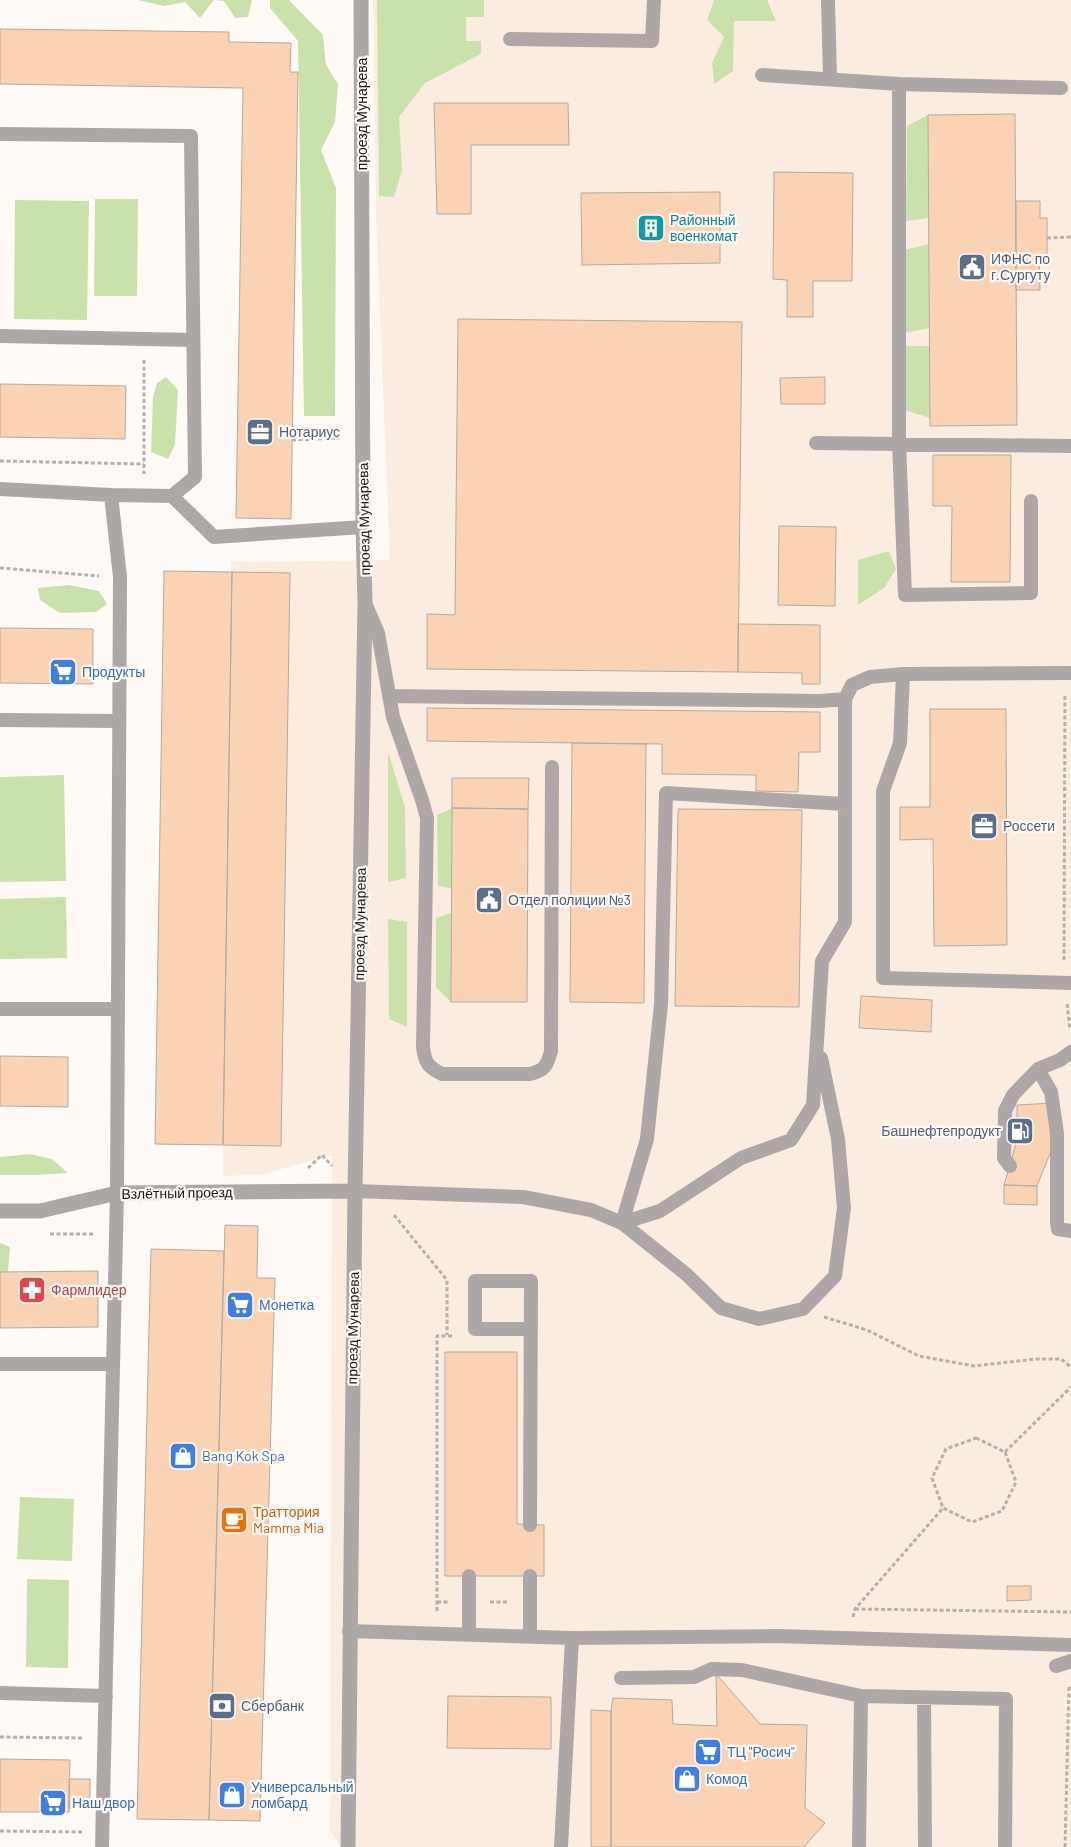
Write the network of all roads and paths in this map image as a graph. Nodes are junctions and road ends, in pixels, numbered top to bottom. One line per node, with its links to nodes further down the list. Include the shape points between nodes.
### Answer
1 (362, 0): 27 (street, проезд Мунарева)
2 (654, 0): 4 (lane, via 652,41)
3 (828, 0): 6 (lane)
4 (510, 39)
5 (762, 75): 6 (lane)
6 (830, 79): 7 (lane)
7 (899, 84): 8 (lane); 18 (lane)
8 (1061, 88)
9 (0, 134): 14 (lane, via 191,136)
10 (1071, 237): 11 (path)
11 (1047, 238)
12 (0, 336): 13 (lane)
13 (144, 339): 14 (lane); 21 (path)
14 (193, 340): 25 (lane, via 195,477)
15 (341, 438): 16 (path)
16 (292, 440)
17 (816, 443): 18 (lane)
18 (898, 443): 19 (lane); 26 (lane, via 905,595 1032,593)
19 (1071, 446)
20 (0, 461): 21 (path)
21 (144, 464): 23 (path)
22 (0, 489): 24 (lane)
23 (144, 494): 24 (lane); 25 (lane)
24 (111, 495): 29 (lane)
25 (172, 496): 27 (lane, via 214,537)
26 (1032, 501)
27 (363, 527): 30 (street, проезд Мунарева)
28 (0, 568): 29 (path)
29 (120, 578): 36 (lane)
30 (365, 603): 33 (lane, via 378,633); 47 (street, проезд Мунарева)
31 (1068, 673): 32 (lane); 39 (path)
32 (903, 674): 34 (lane, via 870,677 852,685); 39 (lane, via 900,743 883,791 884,978)
33 (389, 696): 34 (lane, via 820,701); 37 (lane, via 426,818 423,1047 431,1068 442,1074 530,1074 541,1071 548,1063 551,1051)
34 (845, 698): 38 (lane)
35 (0, 720): 36 (lane)
36 (120, 721): 41 (lane)
37 (552, 767)
38 (844, 804): 43 (lane, via 845,922 822,961); 51 (lane, via 666,793 661,1004 647,1139)
39 (1067, 983): 42 (path)
40 (0, 1009): 41 (lane)
41 (118, 1009): 48 (lane)
42 (1071, 1036)
43 (817, 1038): 51 (lane, via 813,1105 791,1140 741,1158 660,1211); 55 (lane, via 838,1139 844,1208 835,1276)
44 (1071, 1052): 45 (lane)
45 (1038, 1069): 46 (lane, via 1013,1095 1005,1110 1004,1158); 52 (lane, via 1051,1092 1057,1133 1051,1166 1056,1222 1058,1229)
46 (1010, 1166)
47 (355, 1191): 48 (street, Взлётный проезд); 49 (lane); 67 (street, проезд Мунарева)
48 (117, 1193): 50 (street, Взлётный проезд, via 40,1211); 54 (lane)
49 (375, 1193): 51 (lane, via 523,1197 591,1210); 68 (path, via 447,1280 447,1335 437,1336)
50 (0, 1211)
51 (622, 1223): 55 (lane, via 686,1274 721,1308 759,1319)
52 (1071, 1231)
53 (48, 1234): 54 (path)
54 (116, 1234): 58 (lane)
55 (802, 1309): 59 (path, via 868,1330 919,1356 974,1366 1061,1359)
56 (531, 1329): 56 (lane, via 531,1281 475,1281 475,1329); 63 (lane)
57 (0, 1364): 58 (lane)
58 (113, 1364): 77 (lane)
59 (1071, 1367)
60 (1071, 1388): 61 (path)
61 (1005, 1452): 62 (path, via 976,1438 946,1449 932,1478); 62 (path, via 1016,1482 1002,1511 972,1522)
62 (943, 1508): 66 (path, via 855,1609)
63 (530, 1525)
64 (469, 1576): 69 (lane)
65 (530, 1576): 70 (lane)
66 (1071, 1612)
67 (350, 1631): 68 (lane); 85 (street, проезд Мунарева)
68 (437, 1634): 69 (lane)
69 (469, 1635): 70 (lane)
70 (530, 1637): 71 (lane)
71 (572, 1638): 72 (lane, via 777,1636); 86 (lane)
72 (1071, 1645)
73 (1071, 1661): 74 (lane); 90 (path)
74 (1056, 1666)
75 (621, 1678): 78 (lane, via 694,1677 712,1669 742,1670)
76 (0, 1693): 77 (lane)
77 (106, 1696): 81 (lane)
78 (861, 1696): 79 (lane); 87 (lane)
79 (924, 1698): 88 (lane); 89 (lane, via 1006,1699)
80 (0, 1737): 81 (path)
81 (104, 1738): 83 (lane)
82 (0, 1831): 83 (path)
83 (102, 1832): 84 (lane)
84 (102, 1847)
85 (348, 1847)
86 (562, 1847)
87 (859, 1847)
88 (925, 1847)
89 (1005, 1847)
90 (1065, 1847)

